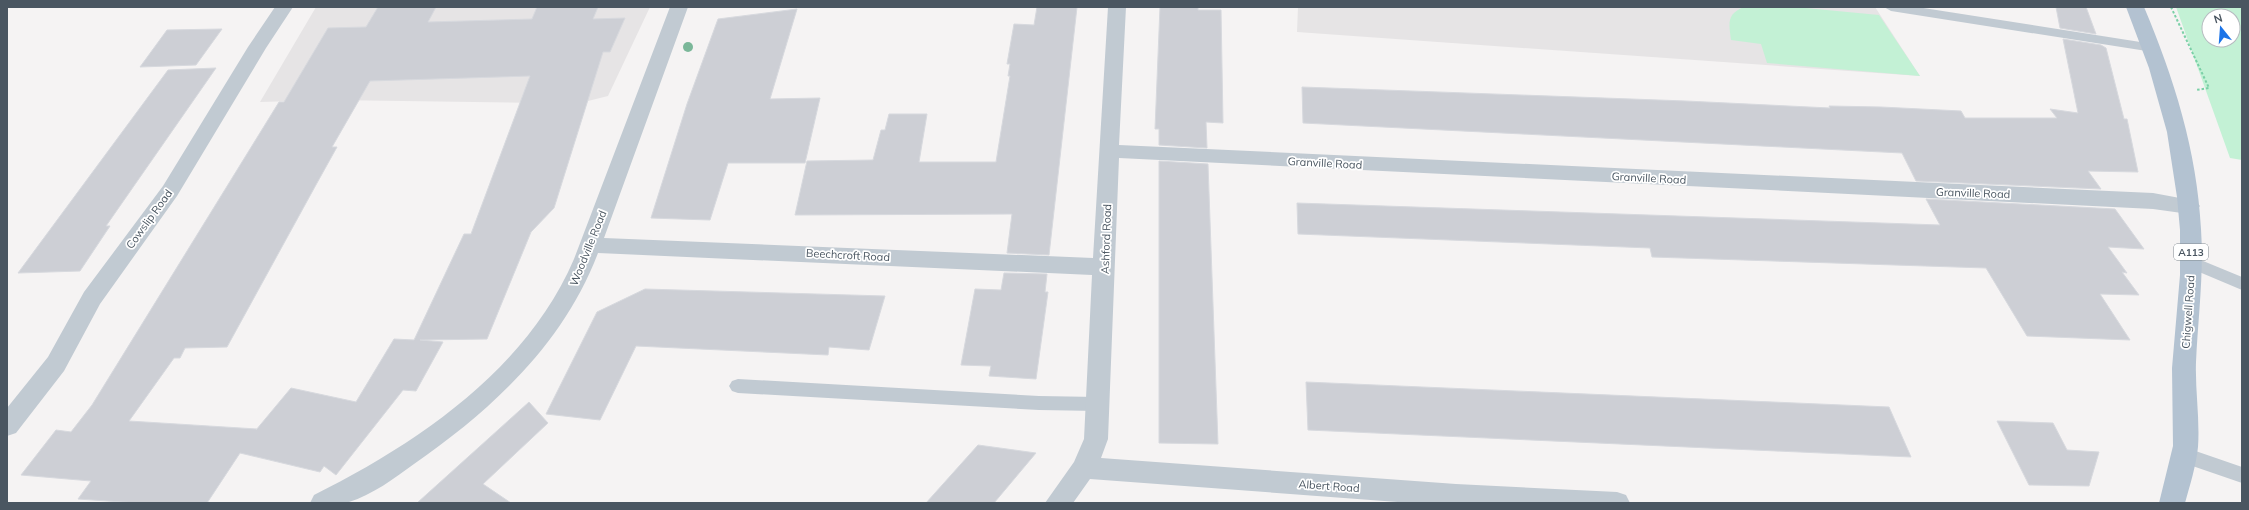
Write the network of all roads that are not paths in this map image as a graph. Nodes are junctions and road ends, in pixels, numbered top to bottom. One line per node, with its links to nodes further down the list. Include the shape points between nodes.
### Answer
1 (284, 7): 15 (street, Cowslip Road, via 170,192 92,298 56,364)
2 (679, 7): 9 (street, Woodville Road)
3 (1117, 7): 7 (street, Ashford Road)
4 (1891, 7): 6 (lane)
5 (2135, 7): 6 (main road, Chigwell Road / A113)
6 (2153, 48): 8 (main road, Chigwell Road / A113, via 2168,96)
7 (1109, 151): 8 (street, Granville Road, via 2145,201); 11 (street, Ashford Road)
8 (2189, 206): 10 (main road, Chigwell Road / A113)
9 (590, 245): 11 (street, Beechcroft Road); 20 (street, Woodville Road, via 573,285 546,328 509,371 468,410 413,451 348,491)
10 (2191, 262): 12 (lane); 16 (main road, Chigwell Road / A113, via 2184,368)
11 (1105, 267): 14 (street, Ashford Road)
12 (2242, 284)
13 (738, 386): 14 (lane)
14 (1098, 404): 17 (street, Ashford Road, via 1096,439)
15 (7, 426)
16 (2184, 455): 18 (lane); 23 (main road, Chigwell Road / A113)
17 (1084, 468): 19 (street, Albert Road); 21 (street)
18 (2242, 475)
19 (1496, 500): 22 (street, Albert Road)
20 (323, 503)
21 (1058, 503)
22 (1617, 503)
23 (2172, 503)

